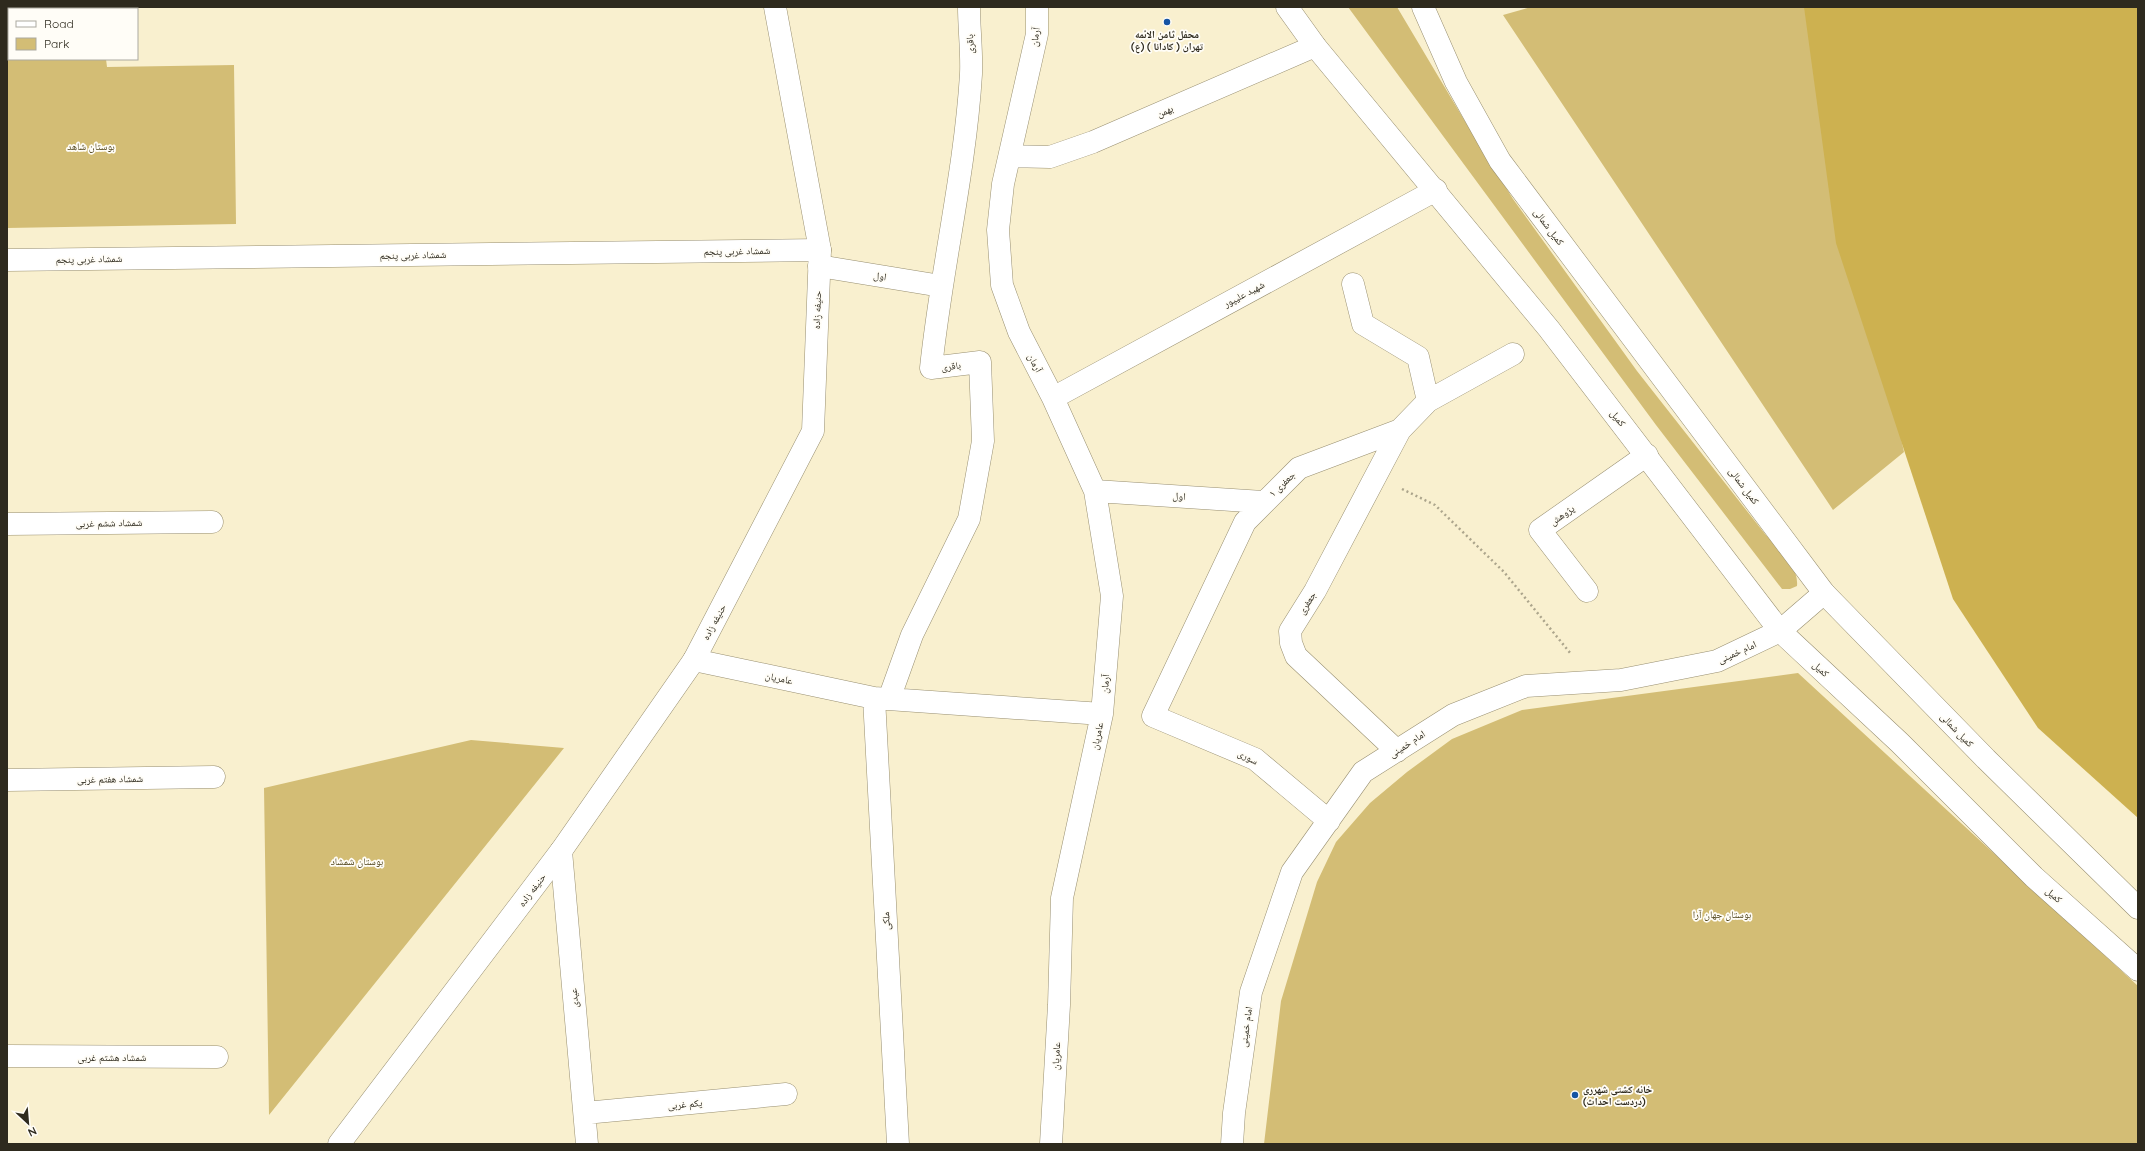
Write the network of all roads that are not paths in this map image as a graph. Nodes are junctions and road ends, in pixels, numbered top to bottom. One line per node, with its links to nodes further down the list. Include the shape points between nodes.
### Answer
1 (775, 7): 9 (street, حنیفه زاده)
2 (968, 7): 12 (street, باقری, via 971,72 962,170)
3 (1037, 7): 7 (street, آرمان, via 1037,34)
4 (1287, 7): 6 (street)
5 (1423, 7): 23 (street, کمیل شمالی, via 1456,82 1500,161)
6 (1315, 46): 7 (street, بهمن, via 1093,142 1050,157); 8 (street)
7 (1010, 156): 14 (street, آرمان, via 1003,184 998,230 1002,285 1019,332)
8 (1436, 190): 14 (street, شهید علیپور); 17 (street, کمیل)
9 (819, 258): 10 (street, شمشاد غربی پنجم); 12 (street, اول); 25 (street, حنیفه زاده, via 813,432)
10 (7, 260)
11 (1353, 284): 15 (street, via 1363,324 1418,357)
12 (941, 286): 26 (street, باقری, via 931,368 980,362 983,441 969,519)
13 (1512, 354): 15 (street, جعفری ۱)
14 (1053, 398): 18 (street, آرمان)
15 (1428, 401): 16 (street, جعفری ۱)
16 (1400, 430): 19 (street, جعفری ۱, via 1298,468); 29 (street, جعفری, via 1315,592 1290,631 1291,644 1296,656)
17 (1647, 456): 22 (street, پژوهش, via 1540,530); 24 (street, کمیل)
18 (1094, 491): 19 (street, اول); 27 (street, آرمان, via 1112,596)
19 (1264, 502): 28 (street, جعفری ۱, via 1245,522)
20 (212, 522): 21 (street, شمشاد ششم غربی)
21 (7, 524)
22 (1587, 591)
23 (1824, 594): 24 (street, امام خمینی); 34 (street, کمیل شمالی, via 1986,759)
24 (1780, 631): 29 (street, امام خمینی, via 1718,661 1621,680 1526,686 1452,715); 35 (street, کمیل, via 1900,744 2034,877)
25 (694, 660): 26 (street, عامریان); 33 (street, حنیفه زاده)
26 (881, 698): 27 (street, عامریان); 42 (street, ملکی)
27 (1102, 714): 43 (street, عامریان, via 1062,898)
28 (1153, 716): 32 (street, سوری, via 1255,759)
29 (1397, 751): 32 (street, امام خمینی, via 1363,772)
30 (214, 778): 31 (street, شمشاد هفتم غربی)
31 (7, 780)
32 (1329, 821): 44 (street, امام خمینی, via 1292,872 1251,992)
33 (561, 851): 39 (street, عیدی); 40 (street, حنیفه زاده)
34 (2138, 908)
35 (2138, 970)
36 (7, 1056): 37 (street, شمشاد هشتم غربی)
37 (217, 1058)
38 (786, 1094): 39 (street, یکم غربی)
39 (585, 1113): 41 (street, عیدی)
40 (339, 1144)
41 (587, 1144)
42 (898, 1144)
43 (1051, 1144)
44 (1232, 1144)

